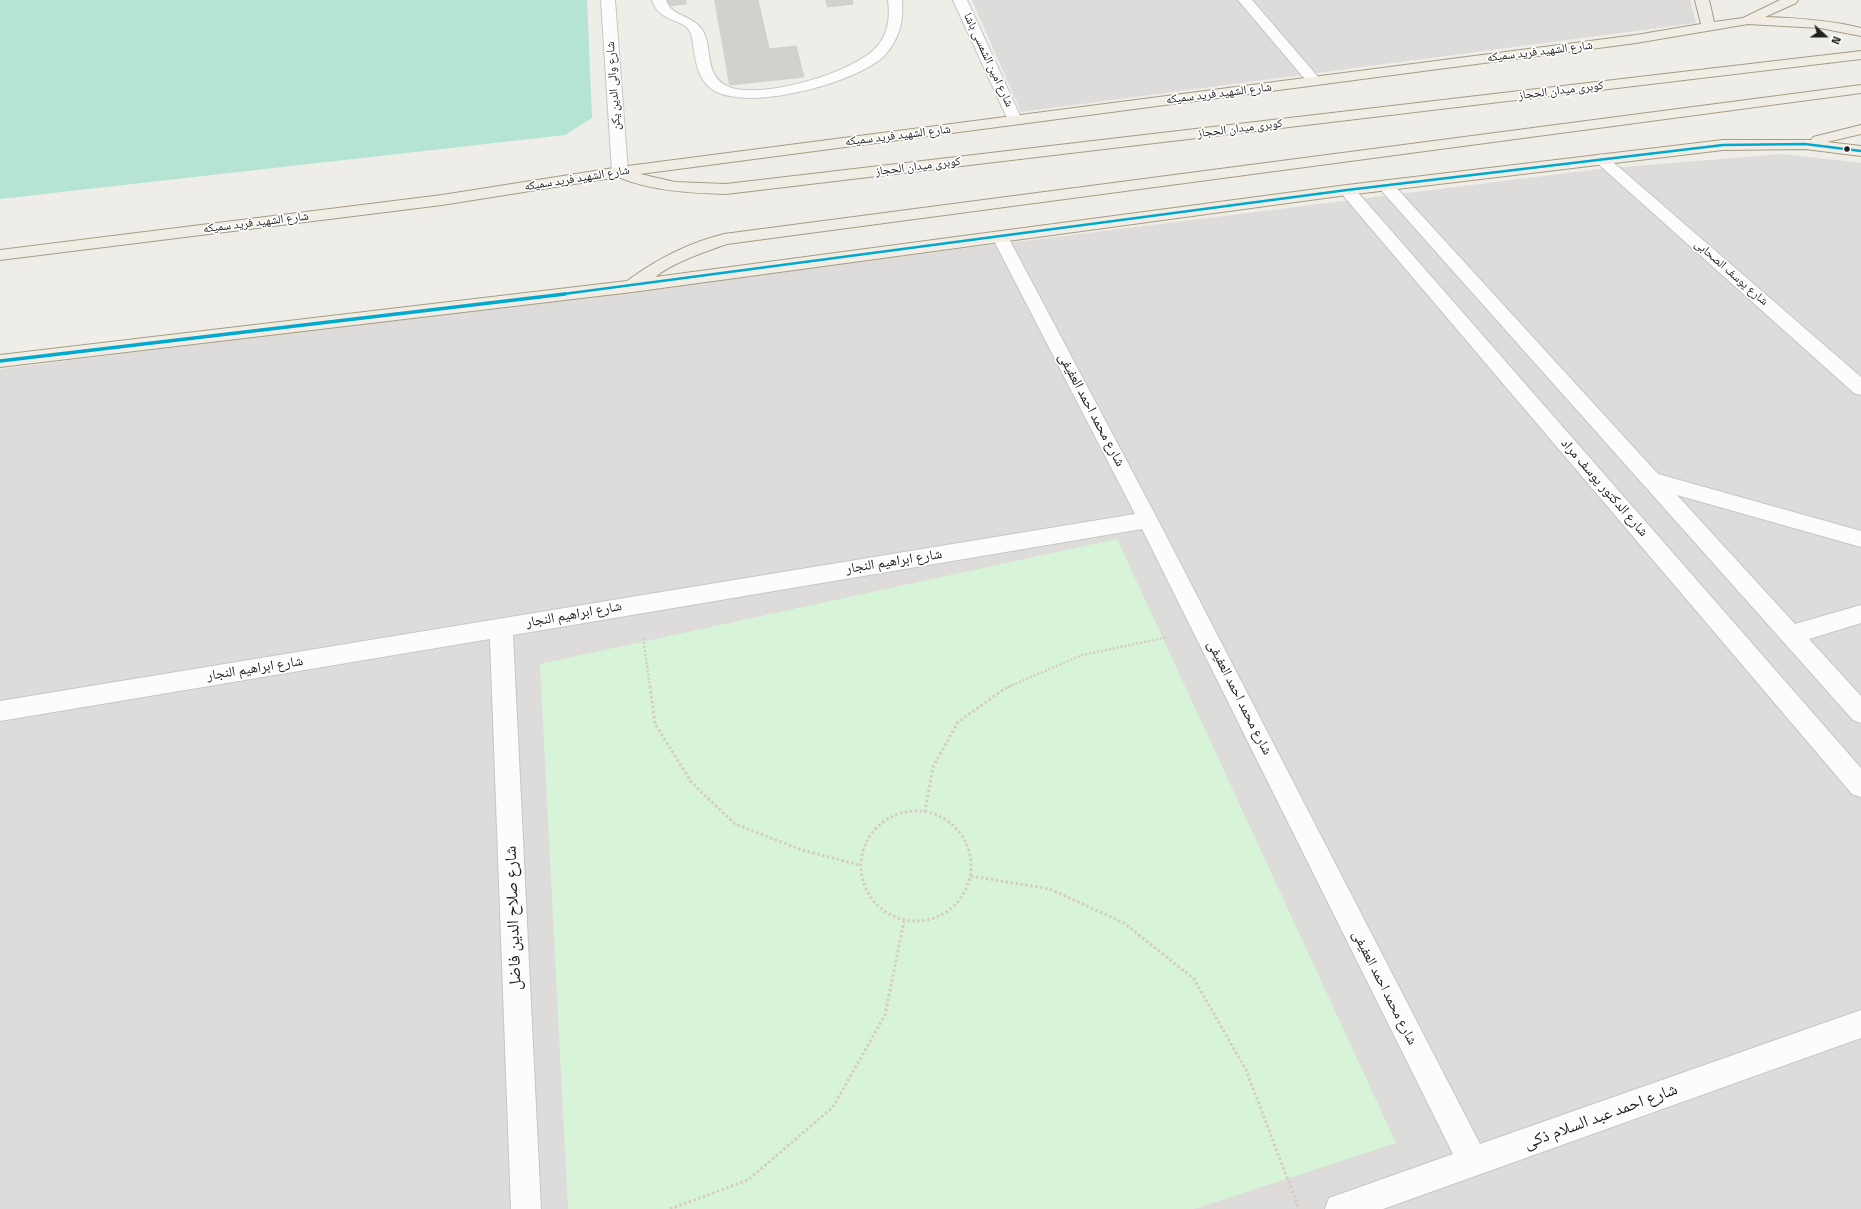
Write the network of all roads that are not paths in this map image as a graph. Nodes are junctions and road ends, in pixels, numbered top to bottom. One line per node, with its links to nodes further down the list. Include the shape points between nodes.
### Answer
1 (608, 0): 19 (street, شارع والى الدين يكن)
2 (659, 0): 3 (street, via 664,12 693,24 708,75 714,84 726,90 742,93 797,89 853,71 873,59 886,45 895,26)
3 (895, 0)
4 (960, 0): 14 (street, شارع امين الشمسى باشا)
5 (1246, 0): 12 (street)
6 (1702, 0): 9 (main road)
7 (1791, 0): 8 (main road, شارع الشهيد فريد سميكه)
8 (1746, 21): 9 (main road, شارع الشهيد فريد سميكه); 10 (main road, via 1814,24)
9 (1708, 27): 12 (main road, شارع الشهيد فريد سميكه, via 1628,40)
10 (1861, 32)
11 (1861, 55): 19 (main road, كوبرى ميدان الحجاز, via 726,189 687,189 651,183)
12 (1314, 81): 14 (main road, شارع الشهيد فريد سميكه)
13 (1861, 89): 24 (main road, via 724,239 659,266)
14 (1015, 120): 19 (main road, شارع الشهيد فريد سميكه)
15 (1861, 129): 16 (main road)
16 (1805, 144): 17 (main road); 18 (main road, via 1723,145)
17 (1861, 150)
18 (1601, 159): 20 (main road); 26 (street, شارع يوسف الصحابى)
19 (620, 172): 23 (main road, شارع الشهيد فريد سميكه, via 442,200)
20 (1386, 186): 21 (main road); 27 (street)
21 (1347, 190): 22 (main road); 35 (street, شارع الدكتور يوسف مراد)
22 (1000, 237): 24 (main road); 28 (street, شارع محمد احمد العفيفى)
23 (0, 255)
24 (632, 286): 25 (main road)
25 (0, 361)
26 (1861, 388)
27 (1651, 480): 29 (street); 32 (street)
28 (1148, 520): 31 (street, شارع ابراهيم النجار); 37 (street, شارع محمد احمد العفيفى)
29 (1861, 539)
30 (1861, 614): 32 (street)
31 (501, 628): 33 (street, شارع ابراهيم النجار); 38 (street, شارع صلاح الدين فاضل)
32 (1791, 635): 34 (street)
33 (0, 711)
34 (1861, 713)
35 (1861, 786)
36 (1861, 1024): 37 (street, شارع احمد عبد السلام ذكى)
37 (1473, 1162): 39 (street, شارع احمد عبد السلام ذكى)
38 (526, 1209)
39 (1340, 1209)

